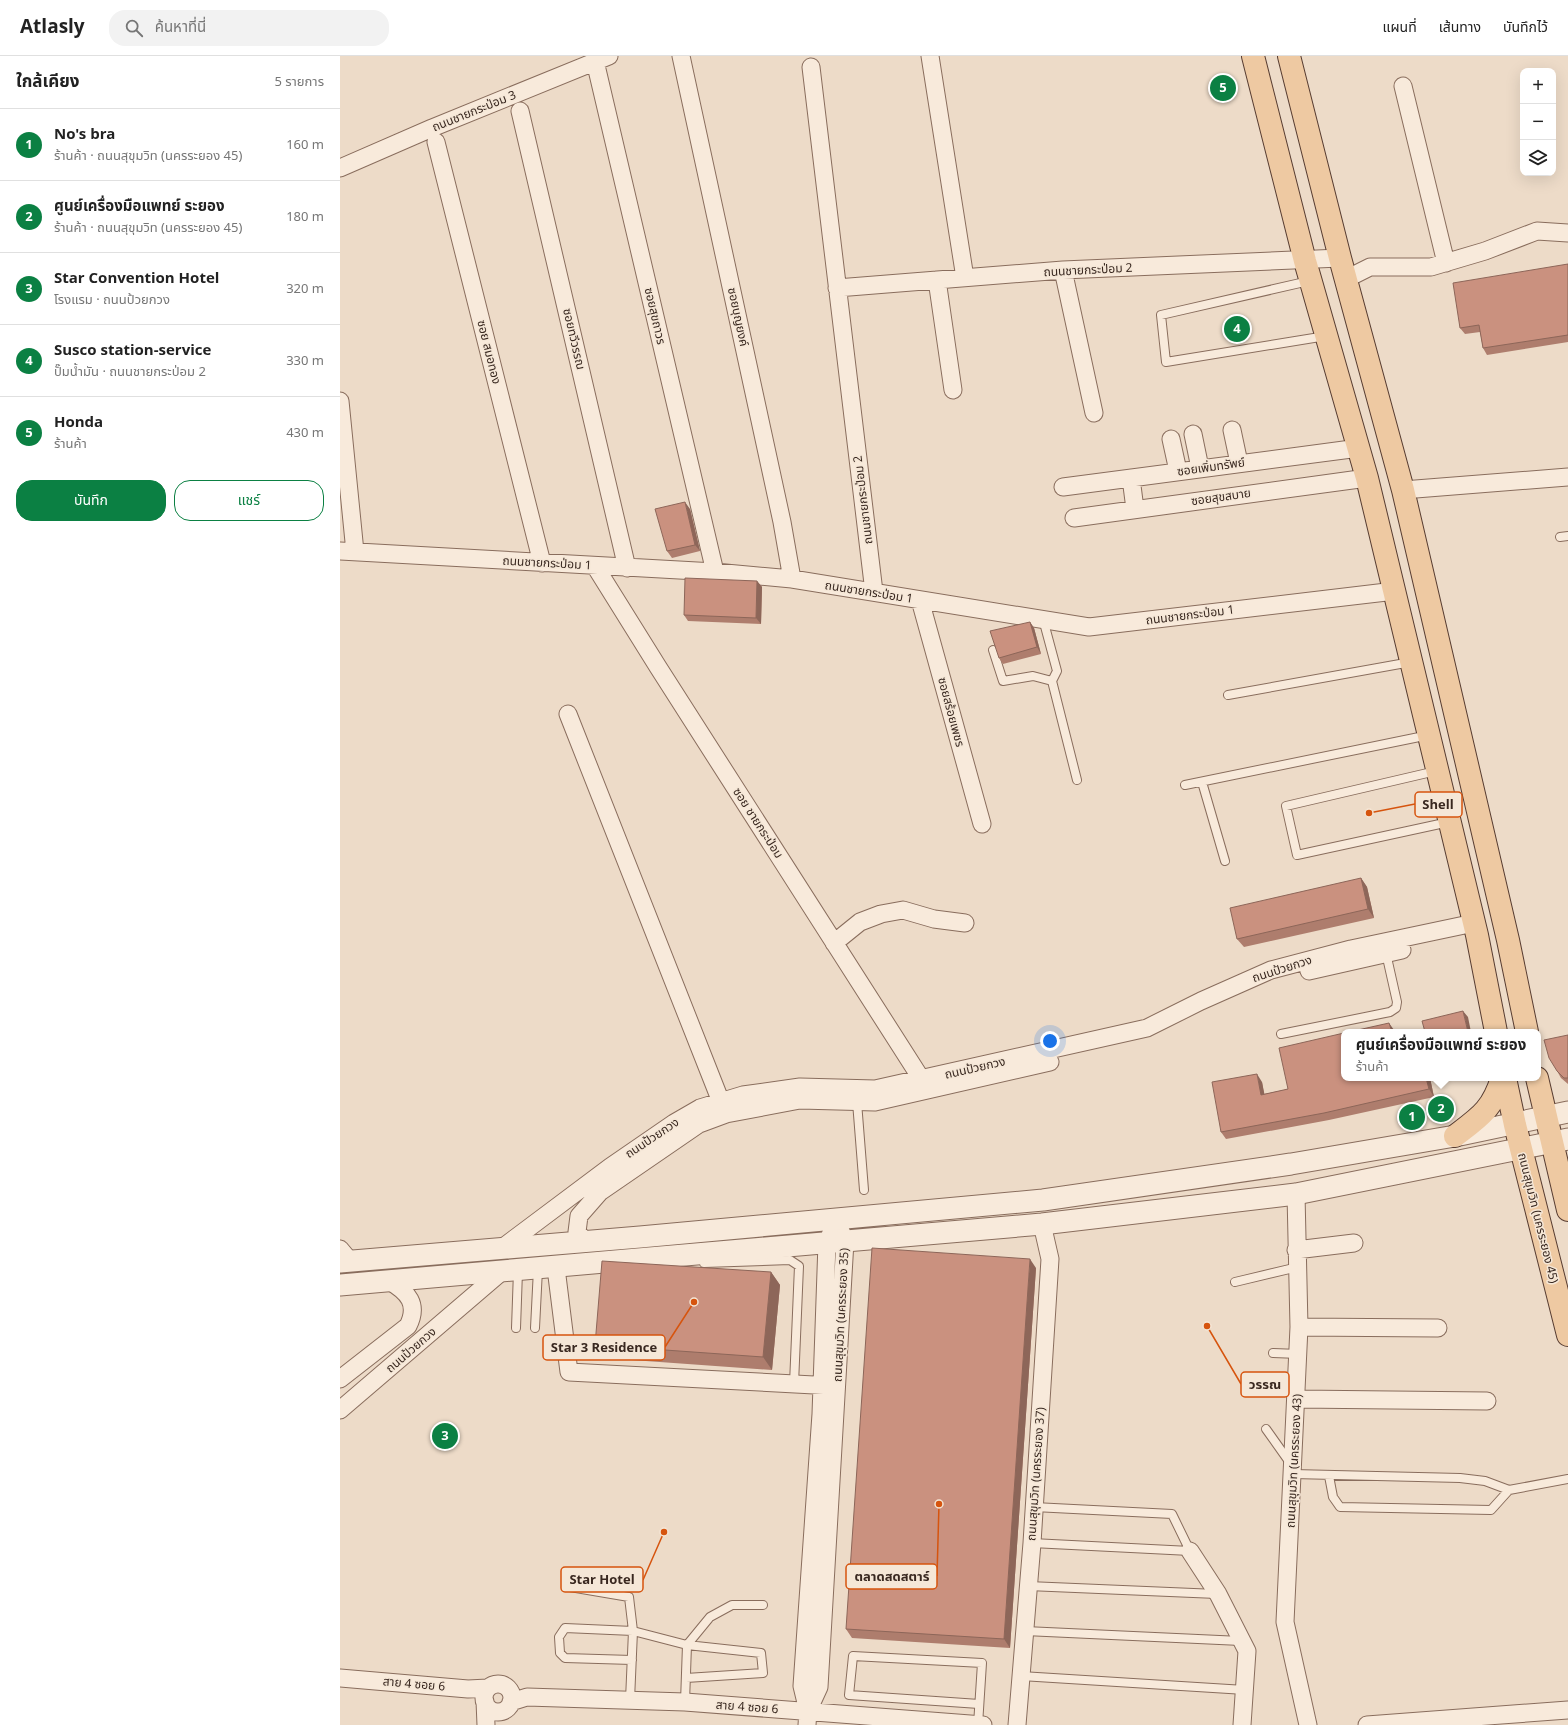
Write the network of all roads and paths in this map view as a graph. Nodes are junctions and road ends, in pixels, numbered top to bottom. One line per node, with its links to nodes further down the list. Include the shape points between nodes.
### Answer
1 (681, 56): 44 (street, ซอยบุญยงค์, via 782,522)
2 (930, 56): 16 (street)
3 (1253, 56): 15 (main road)
4 (1289, 56): 12 (main road)
5 (602, 59): 10 (street, ถนนชายกระป่อม 3); 43 (street, ซอยสุขถาวร)
6 (811, 67): 19 (street, ถนนชายกระป่อม 2)
7 (1403, 86): 13 (street)
8 (520, 111): 42 (street, ซอยทวีวรรณ)
9 (436, 142): 40 (street, ซอย สมอทอง)
10 (340, 168)
11 (1568, 233): 13 (street, via 1537,231)
12 (1340, 258): 15 (street, ถนนชายกระป่อม 2); 17 (main road)
13 (1446, 263): 17 (street, via 1430,267 1370,267)
14 (1063, 270): 15 (street, ถนนชายกระป่อม 2); 16 (street, ถนนชายกระป่อม 2); 23 (street)
15 (1308, 271): 20 (main road); 20 (lane, via 1161,316 1166,362)
16 (965, 278): 18 (street, ถนนชายกระป่อม 2)
17 (1346, 279): 35 (main road)
18 (937, 280): 19 (street, ถนนชายกระป่อม 2); 21 (street)
19 (837, 288): 46 (street, ถนนชายกระป่อม 2)
20 (1327, 336): 27 (main road)
21 (953, 390)
22 (340, 402): 36 (street)
23 (1094, 413)
24 (1232, 430): 28 (street)
25 (1193, 434): 29 (street)
26 (1171, 439): 30 (street)
27 (1359, 448): 28 (street, ซอยเพิ่มทรัพย์); 33 (main road)
28 (1239, 463): 29 (street, ซอยเพิ่มทรัพย์)
29 (1200, 468): 30 (street, ซอยเพิ่มทรัพย์)
30 (1178, 471): 32 (street, ซอยเพิ่มทรัพย์)
31 (1568, 477): 35 (street)
32 (1131, 478): 34 (street, ซอยเพิ่มทรัพย์); 37 (street)
33 (1367, 478): 37 (street, ซอยสุขสบาย); 45 (main road)
34 (1063, 487)
35 (1403, 490): 67 (main road)
36 (345, 507): 39 (street)
37 (1134, 509): 38 (street, ซอยสุขสบาย)
38 (1074, 518)
39 (347, 551): 40 (street, ถนนชายกระป่อม 1)
40 (542, 563): 41 (street, ถนนชายกระป่อม 1)
41 (595, 566): 42 (street, ถนนชายกระป่อม 1); 64 (street, ซอย ชายกระป่อม)
42 (627, 568): 43 (street, ถนนชายกระป่อม 1)
43 (715, 572): 44 (street, ถนนชายกระป่อม 1)
44 (792, 579): 46 (street, ถนนชายกระป่อม 1)
45 (1395, 591): 48 (street, ถนนชายกระป่อม 1, via 1089,627); 50 (main road)
46 (874, 592): 47 (street, ถนนชายกระป่อม 1)
47 (920, 600): 48 (street, ถนนชายกระป่อม 1); 60 (street, ซอยสร้อยเพชร)
48 (1043, 619): 51 (lane, via 1057,671)
49 (993, 650): 51 (lane, via 1003,680 1033,676)
50 (1412, 662): 52 (lane); 54 (main road)
51 (1052, 680): 56 (lane)
52 (1228, 695)
53 (568, 714): 73 (street)
54 (1429, 734): 55 (main road); 57 (lane)
55 (1438, 770): 59 (main road); 59 (lane, via 1286,806 1297,855)
56 (1078, 780)
57 (1202, 782): 58 (lane); 61 (lane)
58 (1186, 785)
59 (1450, 822): 63 (main road)
60 (982, 824)
61 (1226, 861)
62 (965, 923): 64 (street, via 934,919 903,910 881,914 860,922)
63 (1476, 929): 65 (street, ถนนป้วยกวง); 66 (main road); 69 (street, ถนนป้วยกวง, via 1351,949 1271,970 1147,1028)
64 (834, 943): 69 (street, ซอย ชายกระป่อม)
65 (1386, 953): 68 (lane, via 1397,1002 1396,1008 1390,1012); 74 (street, ถนนป้วยกวง, via 1284,978 1226,1000 1153,1037 930,1091 875,1102)
66 (1495, 1029)
67 (1526, 1029)
68 (1281, 1034)
69 (922, 1080): 73 (street, ถนนป้วยกวง, via 875,1089 800,1087 743,1095)
70 (1501, 1081): 78 (main road, via 1496,1096 1484,1113)
71 (1507, 1081): 77 (main road, ถนนสุขุมวิท (นครระยอง 45))
72 (1538, 1081): 76 (main road)
73 (721, 1102): 81 (street, ถนนป้วยกวง, via 700,1108 674,1123)
74 (857, 1102): 82 (lane); 84 (street, ถนนป้วยกวง, via 800,1100 726,1114 699,1124 614,1181)
75 (1568, 1112): 76 (street)
76 (1545, 1116): 77 (street); 79 (main road)
77 (1515, 1125): 78 (street); 80 (main road, ถนนสุขุมวิท (นครระยอง 45))
78 (1455, 1136): 86 (street, via 1291,1164 1043,1200)
79 (1560, 1141): 80 (street); 85 (main road)
80 (1521, 1149): 83 (street); 104 (main road, ถนนสุขุมวิท (นครระยอง 45))
81 (589, 1183): 84 (street, via 584,1193); 91 (street, ถนนป้วยกวง)
82 (864, 1190)
83 (1296, 1194): 87 (street); 92 (street, ถนนสุขุมวิท (นครระยอง 43))
84 (588, 1205): 88 (street, ถนนป้วยกวง, via 576,1224 577,1232)
85 (1568, 1210)
86 (836, 1220): 88 (street); 89 (street, ถนนสุขุมวิท (นครระยอง 35))
87 (1042, 1224): 89 (street); 118 (street, ถนนสุขุมวิท (นครระยอง 37), via 1050,1259)
88 (586, 1242): 91 (street)
89 (836, 1242): 93 (street); 109 (street, ถนนสุขุมวิท (นครระยอง 35))
90 (1354, 1243): 92 (street)
91 (502, 1248): 94 (street)
92 (1296, 1250): 95 (street, ถนนสุขุมวิท (นครระยอง 43))
93 (692, 1255): 96 (street); 108 (lane, via 694,1261 707,1263 790,1260 799,1266)
94 (343, 1257)
95 (1298, 1267): 98 (lane); 100 (street, ถนนสุขุมวิท (นครระยอง 43))
96 (528, 1270): 97 (street); 101 (lane); 102 (lane); 108 (street, via 569,1372); 112 (street, ถนนป้วยกวง)
97 (390, 1281): 99 (street); 107 (street, ถนนป้วยกวง, via 406,1292 412,1318 408,1326)
98 (1235, 1282)
99 (340, 1285)
100 (1299, 1327): 103 (street); 106 (street, ถนนสุขุมวิท (นครระยอง 43))
101 (516, 1328)
102 (534, 1328)
103 (1438, 1328)
104 (1568, 1335)
105 (1273, 1353): 106 (lane)
106 (1299, 1354): 110 (street, ถนนสุขุมวิท (นครระยอง 43))
107 (340, 1379)
108 (794, 1384): 109 (street)
109 (829, 1385): 140 (street, ถนนสุขุมวิท (นครระยอง 35), via 819,1687)
110 (1297, 1399): 111 (street); 114 (street, ถนนสุขุมวิท (นครระยอง 43))
111 (1487, 1401)
112 (340, 1410)
113 (1266, 1429): 114 (lane)
114 (1293, 1468): 115 (lane); 146 (street, ถนนสุขุมวิท (นครระยอง 43), via 1286,1622)
115 (1329, 1476): 117 (lane, via 1460,1478 1485,1481); 117 (lane, via 1333,1497 1340,1507 1491,1510)
116 (1568, 1479): 117 (lane)
117 (1509, 1490)
118 (1034, 1507): 119 (street, ถนนสุขุมวิท (นครระยอง 37)); 120 (lane, via 1172,1514)
119 (1032, 1543): 120 (lane); 122 (street, ถนนสุขุมวิท (นครระยอง 37))
120 (1190, 1551): 123 (street)
121 (571, 1572): 125 (lane, via 570,1587 629,1597)
122 (1028, 1586): 123 (lane); 126 (street, ถนนสุขุมวิท (นครระยอง 37))
123 (1218, 1594): 127 (street)
124 (762, 1605): 128 (lane, via 732,1605 710,1617)
125 (633, 1631): 128 (lane); 129 (lane); 129 (lane, via 564,1628 558,1645 560,1653 565,1658)
126 (1025, 1631): 127 (lane); 130 (street, ถนนสุขุมวิท (นครระยอง 37))
127 (1241, 1641): 133 (street, via 1247,1651)
128 (687, 1645): 132 (lane); 132 (lane, via 761,1653 763,1673)
129 (632, 1660): 135 (lane)
130 (1021, 1676): 133 (lane); 144 (street, ถนนสุขุมวิท (นครระยอง 37))
131 (340, 1678): 134 (street, สาย 4 ซอย 6, via 468,1689)
132 (686, 1678): 136 (lane)
133 (1245, 1690): 145 (street)
134 (486, 1694): 139 (street, via 486,1706 496,1712); 139 (street, via 497,1684 504,1685 511,1692); 141 (street)
135 (630, 1700): 136 (street, สาย 4 ซอย 6); 139 (street, สาย 4 ซอย 6, via 526,1697)
136 (685, 1702): 140 (street, สาย 4 ซอย 6)
137 (979, 1704): 137 (lane, via 982,1663 853,1656 849,1695); 142 (lane)
138 (1568, 1710): 147 (street)
139 (507, 1712)
140 (808, 1718): 142 (street, สาย 4 ซอย 6)
141 (486, 1725)
142 (978, 1725): 143 (street, สาย 4 ซอย 6)
143 (983, 1725)
144 (1018, 1725)
145 (1242, 1725)
146 (1308, 1725)
147 (1367, 1725)

